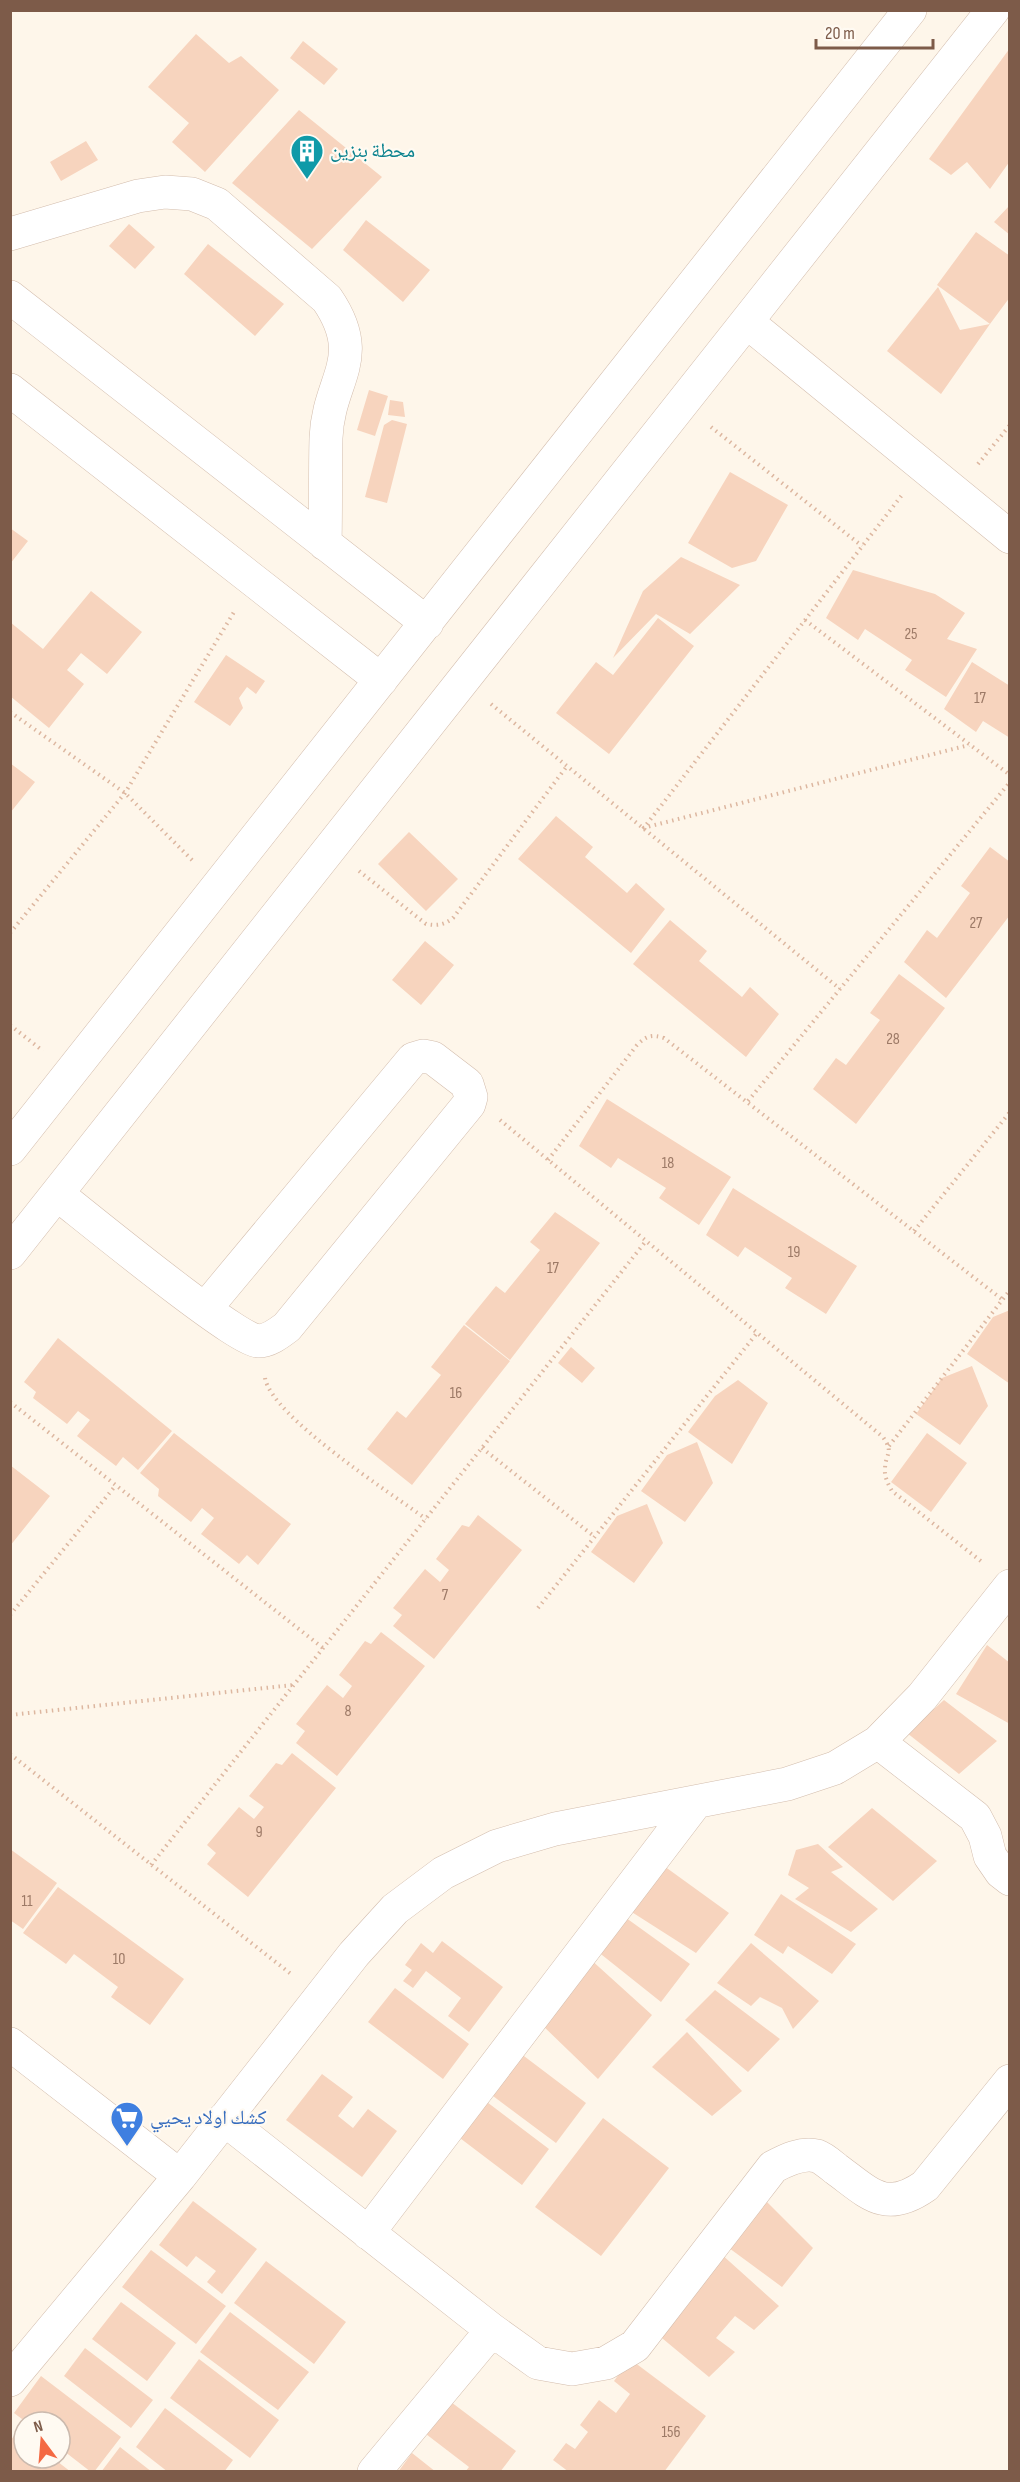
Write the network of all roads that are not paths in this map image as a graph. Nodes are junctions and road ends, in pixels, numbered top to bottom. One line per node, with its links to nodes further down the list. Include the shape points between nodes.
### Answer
1 (910, 10): 9 (street)
2 (993, 10): 5 (street)
3 (10, 234): 8 (street, via 138,196 192,194 217,204 327,299 338,315 347,353 326,436)
4 (10, 297): 8 (street)
5 (747, 322): 7 (street); 12 (street)
6 (10, 390): 10 (street)
7 (1010, 537)
8 (325, 544): 9 (street)
9 (427, 623): 10 (street)
10 (381, 680): 11 (street)
11 (10, 1149)
12 (57, 1194): 13 (street); 14 (street)
13 (10, 1253)
14 (205, 1309): 14 (street, via 413,1059 433,1058 467,1084 469,1104 287,1327 258,1342)
15 (1010, 1586): 16 (street, via 922,1696)
16 (878, 1742): 17 (street, via 835,1768 788,1784); 18 (street, via 975,1817 990,1856)
17 (696, 1802): 21 (street, via 555,1828 497,1846 443,1873 395,1909 354,1954); 23 (street)
18 (1010, 1879)
19 (10, 2044): 22 (street)
20 (1010, 2080): 24 (street, via 925,2186 911,2196 895,2200 877,2198 818,2156 787,2159 773,2167 635,2346 606,2363 572,2369 538,2363)
21 (224, 2119): 22 (street); 23 (street)
22 (180, 2176): 25 (street)
23 (368, 2233): 24 (street)
24 (492, 2330): 26 (street)
25 (10, 2380)
26 (374, 2472)

